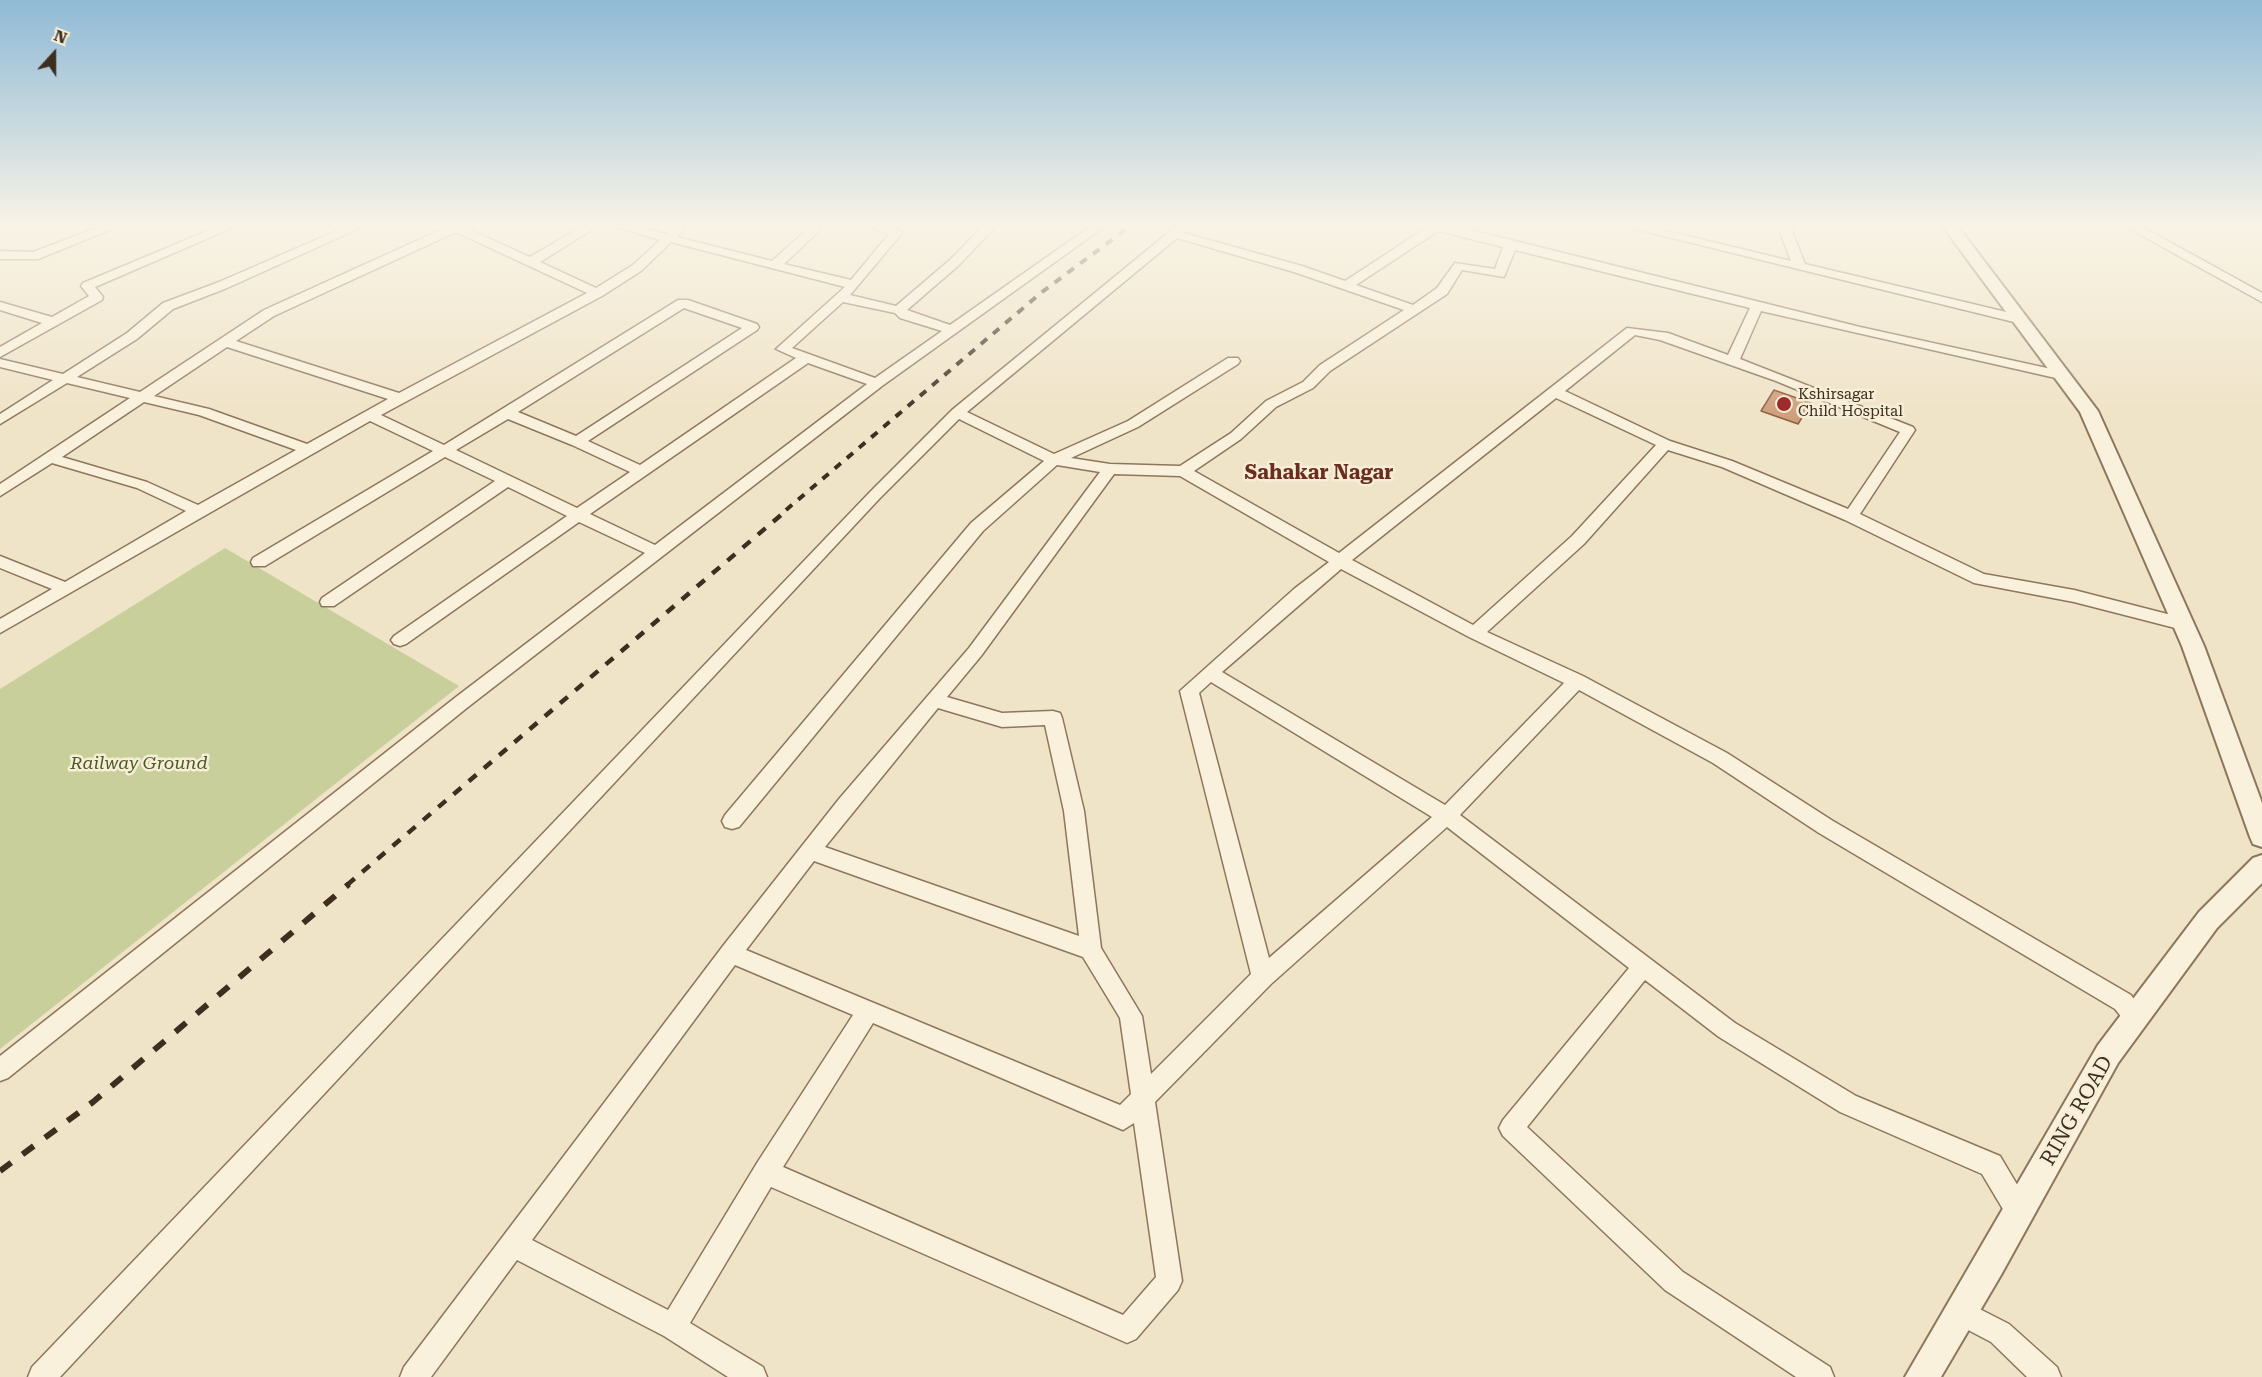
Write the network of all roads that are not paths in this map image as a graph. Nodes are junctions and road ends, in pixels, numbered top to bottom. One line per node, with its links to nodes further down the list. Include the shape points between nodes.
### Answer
1 (89, 288): 24 (street, via 97,297)
2 (214, 288): 33 (street, via 168,306 132,336)
3 (321, 288): 26 (street, via 268,313)
4 (587, 288): 16 (street)
5 (605, 288): 16 (street)
6 (851, 288): 17 (street)
7 (924, 288): 22 (street)
8 (1012, 288): 25 (street)
9 (1109, 288): 39 (street)
10 (1357, 288): 21 (street)
11 (1444, 288): 21 (street)
12 (1685, 288): 20 (street)
13 (1889, 288): 23 (street)
14 (1995, 288): 23 (street)
15 (2244, 288): 18 (street)
16 (597, 293): 37 (street)
17 (840, 297): 22 (street); 28 (street, via 783,349)
18 (2262, 298)
19 (0, 306): 24 (street)
20 (1758, 306): 30 (street); 32 (street)
21 (1413, 309): 50 (street, via 1325,368 1308,385 1271,404 1256,420)
22 (899, 310): 25 (street)
23 (2018, 319): 32 (street)
24 (53, 322): 27 (street)
25 (953, 330): 34 (street)
26 (225, 342): 36 (street); 37 (street)
27 (0, 353)
28 (806, 357): 34 (street); 49 (street)
29 (1233, 361): 47 (street, via 1133,424)
30 (1732, 361): 35 (street, via 1663,336 1632,331); 55 (street, via 1908,430)
31 (0, 363): 33 (street)
32 (2060, 375): 62 (street, via 2089,411)
33 (66, 378): 36 (street); 41 (street)
34 (877, 383): 56 (street)
35 (1554, 392): 43 (street); 58 (street)
36 (142, 397): 44 (street, via 204,412); 46 (street)
37 (400, 398): 40 (street)
38 (507, 413): 42 (street); 42 (street, via 683,303 752,327); 45 (street)
39 (957, 413): 47 (street); 87 (street, via 875,495)
40 (370, 416): 44 (street); 45 (street)
41 (0, 420)
42 (577, 442): 49 (street)
43 (1665, 444): 55 (street, via 1727,464); 64 (street, via 1578,540)
44 (309, 450): 53 (street)
45 (444, 450): 51 (street); 57 (street)
46 (50, 458): 52 (street); 53 (street, via 142,485)
47 (1054, 460): 48 (street); 70 (street, via 977,527)
48 (1110, 469): 50 (street); 68 (street, via 1062,538)
49 (641, 471): 54 (street)
50 (1183, 471): 58 (street)
51 (506, 481): 54 (street); 61 (street)
52 (0, 491)
53 (200, 511): 60 (street)
54 (580, 516): 56 (street); 65 (street)
55 (1851, 516): 62 (street, via 1980,579 2074,596)
56 (658, 553): 80 (street, via 462,702)
57 (259, 561)
58 (1340, 561): 64 (street); 66 (street)
59 (0, 562): 60 (street)
60 (67, 589): 63 (street)
61 (328, 602)
62 (2183, 624): 71 (street)
63 (0, 627)
64 (1475, 633): 67 (street)
65 (400, 640)
66 (1210, 673): 69 (street); 77 (street, via 1189,691)
67 (1577, 681): 69 (street); 79 (street, via 1720,758 1836,832 2123,1002)
68 (934, 700): 72 (street); 74 (street, via 1002,720 1053,718 1074,811)
69 (1447, 816): 76 (street); 77 (street)
70 (732, 821)
71 (2262, 837)
72 (811, 851): 74 (street); 75 (street)
73 (2262, 866): 79 (street, RING ROAD, via 2208,920)
74 (1091, 950): 81 (street, via 1131,1017)
75 (731, 953): 78 (street); 84 (street)
76 (1643, 967): 83 (street, via 1726,1030 1848,1104 1990,1165); 90 (street, via 1511,1128 1674,1281)
77 (1263, 977): 81 (street)
78 (868, 1011): 81 (street, via 1123,1118); 82 (street)
79 (2135, 1017): 83 (street, RING ROAD, via 2109,1054)
80 (0, 1070)
81 (1142, 1098): 82 (street, via 1168,1281 1127,1330)
82 (766, 1172): 86 (street)
83 (2019, 1212): 85 (street, RING ROAD)
84 (513, 1244): 86 (street); 88 (street)
85 (1960, 1312): 91 (street, RING ROAD); 92 (street, via 2000,1333)
86 (673, 1327): 89 (street)
87 (42, 1377)
88 (414, 1377)
89 (753, 1377)
90 (1820, 1377)
91 (1922, 1377)
92 (2047, 1377)

